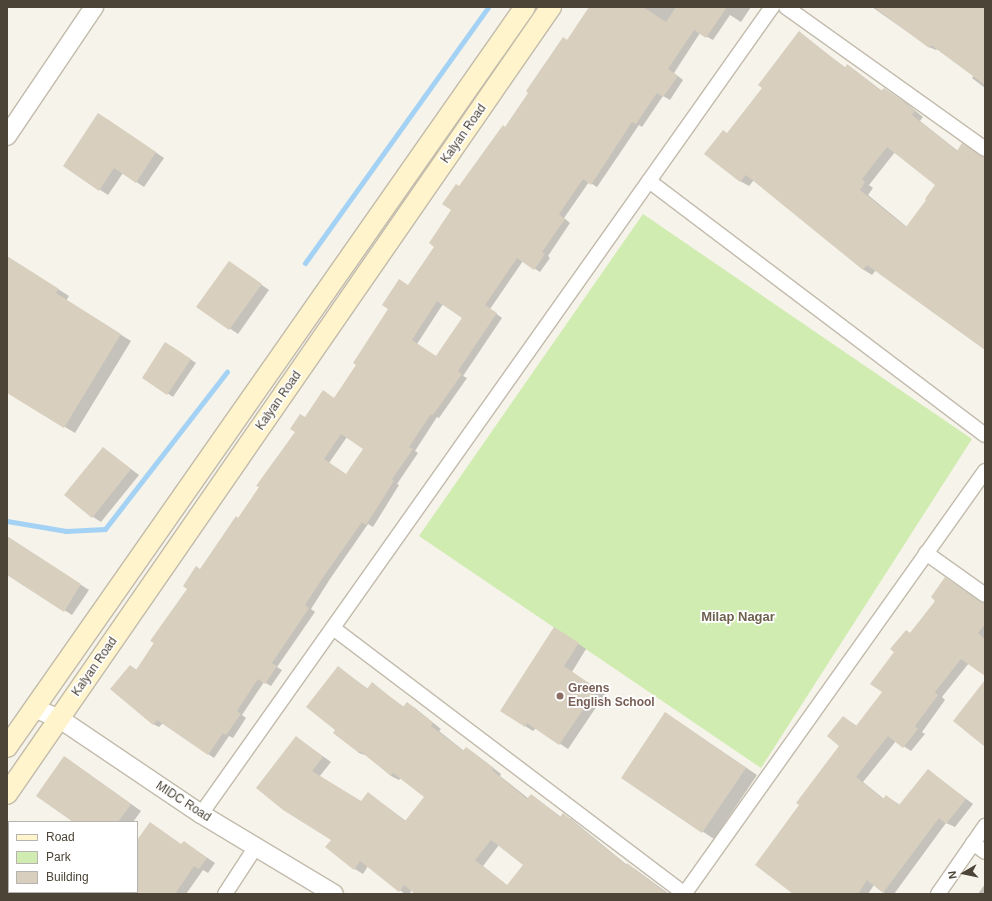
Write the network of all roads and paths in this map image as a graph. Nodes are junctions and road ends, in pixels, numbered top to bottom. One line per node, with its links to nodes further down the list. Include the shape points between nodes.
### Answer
1 (94, 7): 6 (street)
2 (526, 7): 14 (main road, Kalyan Road)
3 (551, 7): 15 (main road, Kalyan Road)
4 (772, 7): 8 (street)
5 (786, 7): 7 (street)
6 (7, 136)
7 (985, 149)
8 (649, 181): 9 (street); 13 (street)
9 (985, 435)
10 (985, 471): 11 (street)
11 (926, 553): 12 (street); 25 (street)
12 (985, 595)
13 (333, 628): 18 (street); 25 (street)
14 (34, 708): 15 (street, MIDC Road); 16 (main road, Kalyan Road)
15 (60, 719): 17 (main road, Kalyan Road); 18 (street, MIDC Road)
16 (7, 747)
17 (7, 794)
18 (201, 814): 21 (street, MIDC Road)
19 (985, 826): 20 (street)
20 (973, 843): 22 (street); 26 (street)
21 (255, 848): 23 (street); 24 (street, MIDC Road)
22 (985, 852)
23 (224, 894)
24 (334, 894)
25 (685, 894)
26 (938, 894)

